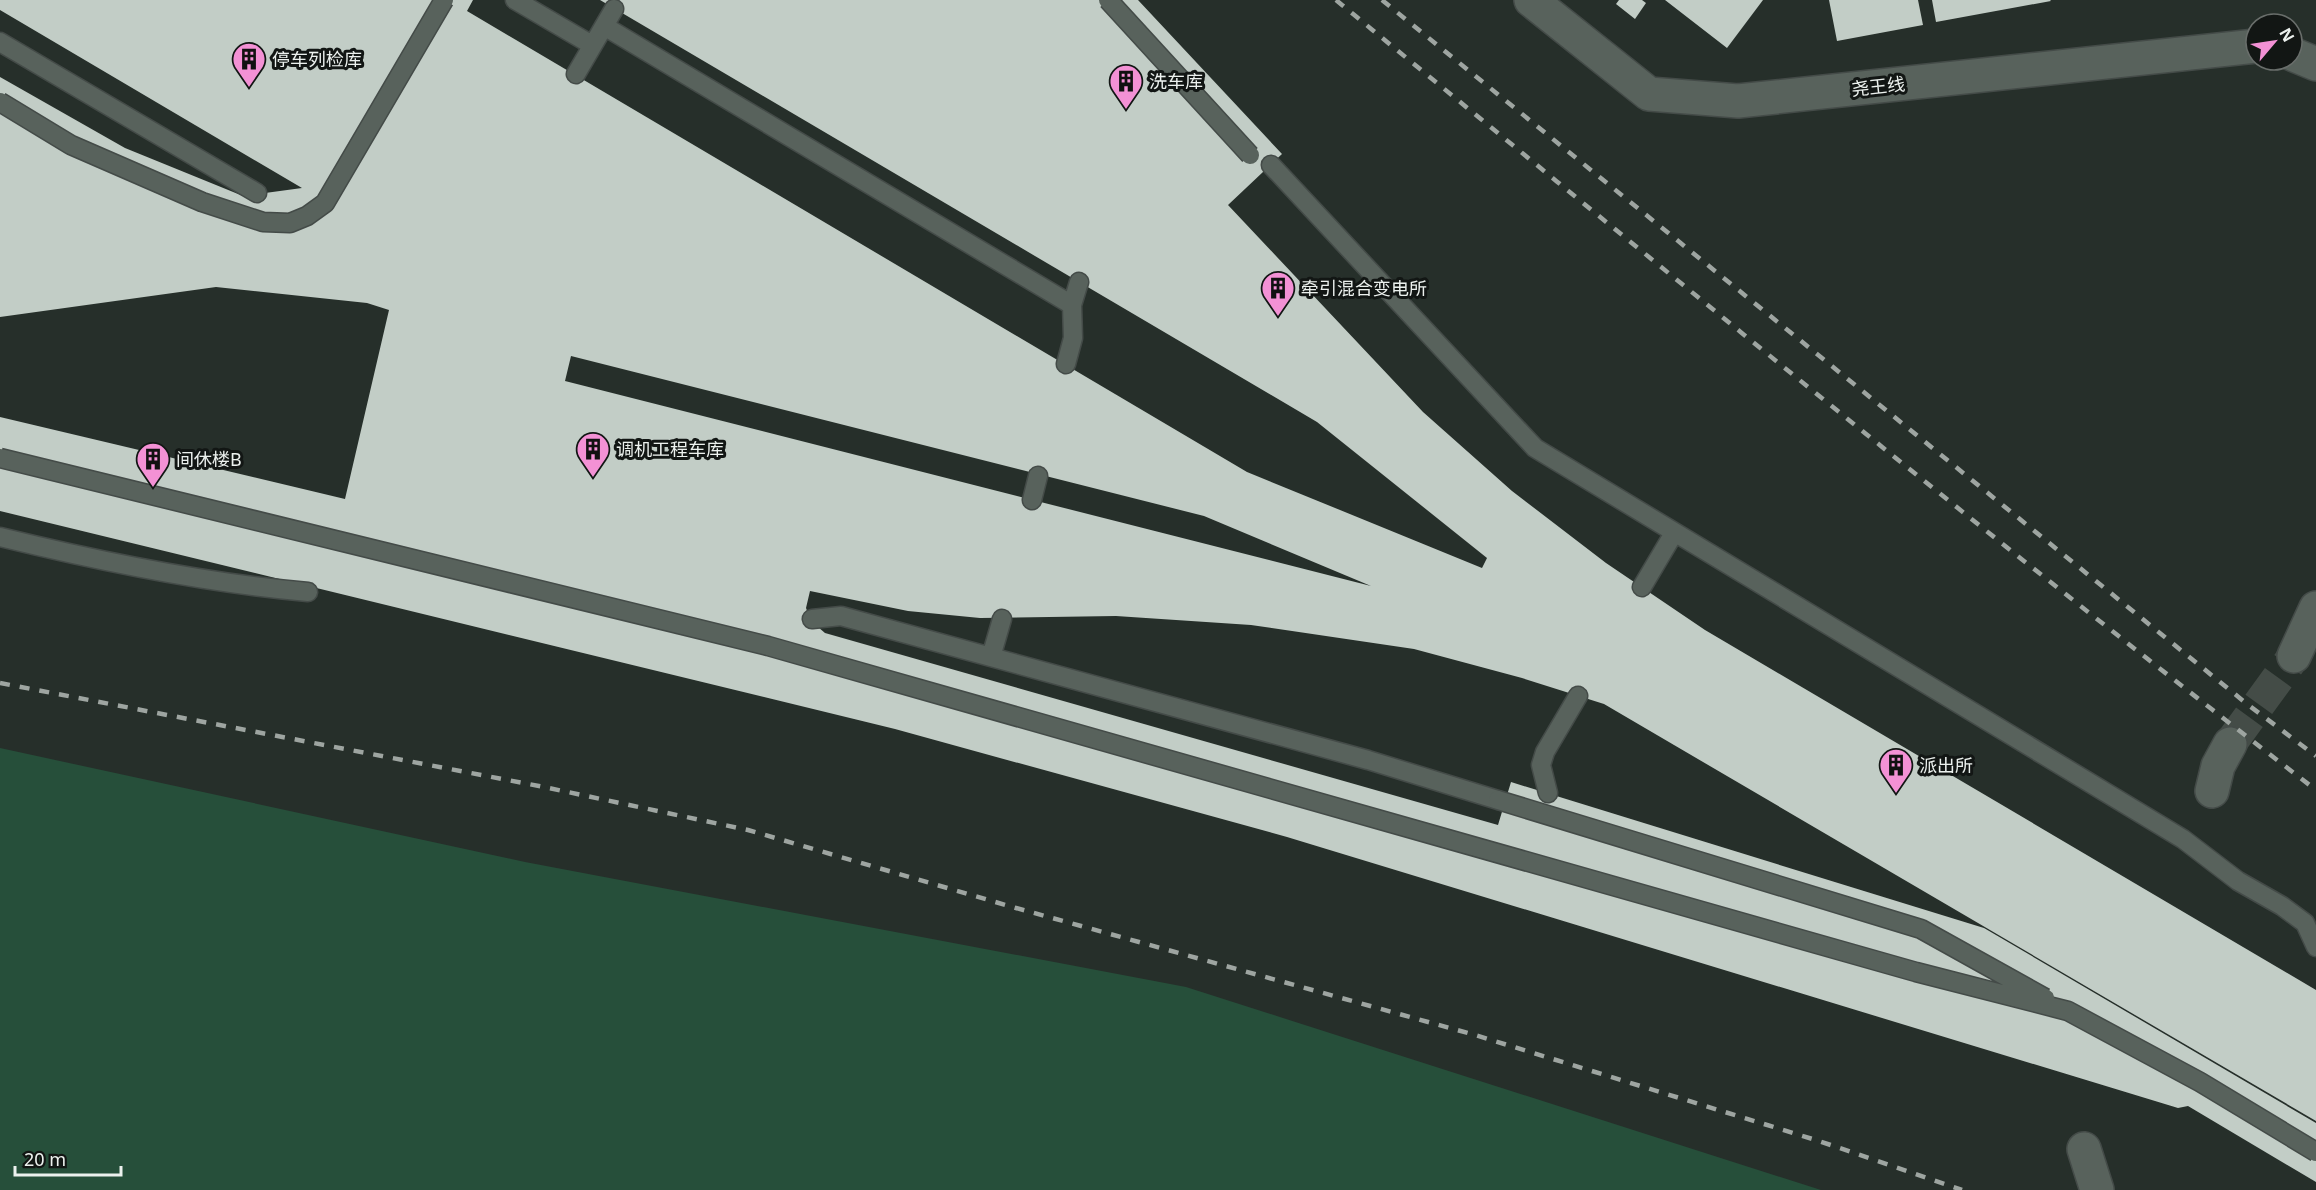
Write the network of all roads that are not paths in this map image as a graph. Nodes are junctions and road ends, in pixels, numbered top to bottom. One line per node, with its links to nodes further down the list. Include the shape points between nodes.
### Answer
1 (444, 0): 11 (lane, bridge, via 325,203 290,223 263,222 202,202 71,145)
2 (515, 0): 8 (lane)
3 (1108, 0): 12 (lane, bridge)
4 (1531, 0): 9 (street, 尧王线, via 1649,94 1738,101)
5 (614, 9): 6 (lane)
6 (604, 26): 8 (lane); 16 (lane)
7 (0, 42): 14 (lane)
8 (592, 45): 10 (lane)
9 (2244, 47)
10 (576, 74)
11 (0, 102)
12 (1250, 155)
13 (1271, 165): 21 (lane, via 1535,448)
14 (257, 193)
15 (1079, 282): 16 (lane)
16 (1072, 305): 17 (lane, via 1073,338)
17 (1066, 364)
18 (0, 458): 35 (lane, bridge, via 768,646 1916,972)
19 (1038, 476): 20 (lane)
20 (1032, 500)
21 (1674, 533): 23 (lane); 34 (lane, via 2182,839 2238,881 2305,923)
22 (0, 537): 24 (lane, via 86,558 241,586)
23 (1642, 587)
24 (308, 592)
25 (2316, 608): 28 (street)
26 (812, 619): 29 (lane, via 841,616)
27 (1002, 619): 29 (lane)
28 (2294, 656)
29 (992, 657): 35 (lane, bridge, via 1368,760 1921,929)
30 (1578, 696): 33 (lane, via 1545,752 1542,765)
31 (2230, 744): 32 (street, via 2218,766)
32 (2212, 791)
33 (1548, 793)
34 (2316, 947)
35 (2068, 1011): 37 (lane, bridge, via 2200,1082)
36 (2084, 1149): 38 (street)
37 (2316, 1152)
38 (2097, 1190)

